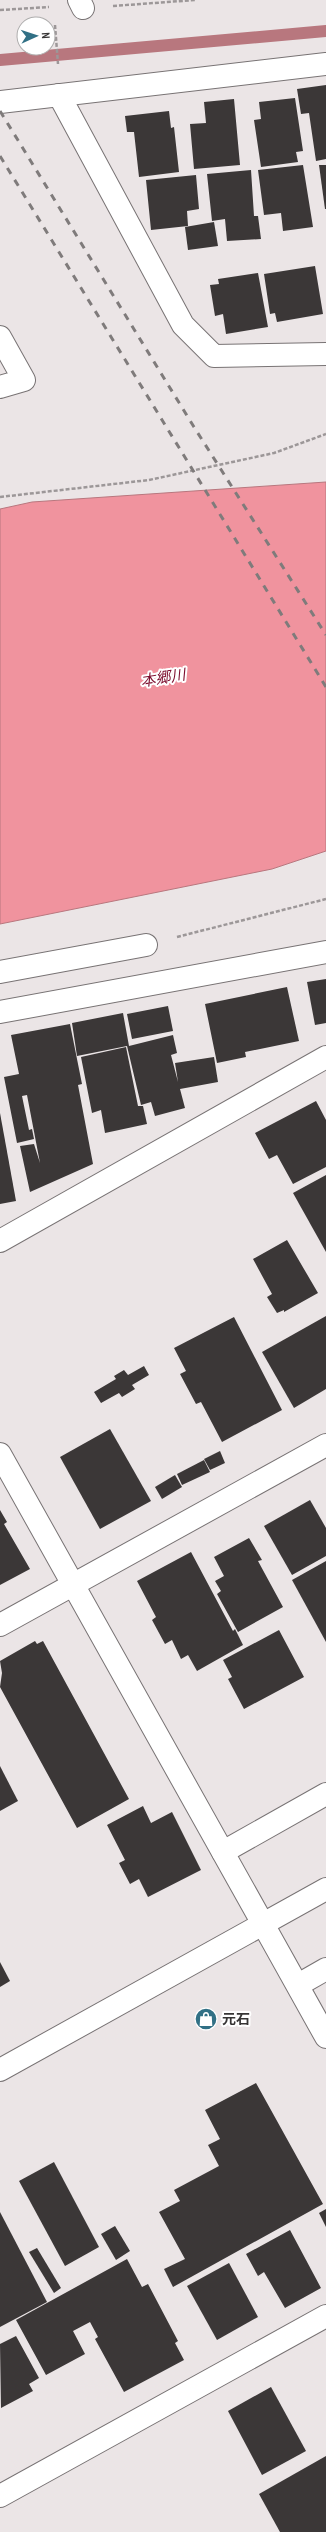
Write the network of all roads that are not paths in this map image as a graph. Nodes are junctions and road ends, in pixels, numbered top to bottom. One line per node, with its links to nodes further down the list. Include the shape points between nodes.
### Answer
1 (326, 64): 2 (street)
2 (59, 95): 3 (street); 5 (street, via 183,325 214,356)
3 (0, 102)
4 (0, 338): 6 (street, via 24,380)
5 (326, 354)
6 (0, 387)
7 (146, 945): 9 (street)
8 (326, 952): 10 (street)
9 (0, 972)
10 (0, 1012)
11 (326, 1057): 12 (street)
12 (0, 1241)
13 (326, 1445): 15 (street)
14 (0, 1454): 15 (street)
15 (73, 1584): 16 (street); 18 (street)
16 (0, 1625)
17 (326, 1794): 18 (street)
18 (223, 1852): 20 (street)
19 (326, 1889): 20 (street)
20 (263, 1924): 22 (street); 24 (street)
21 (326, 1969): 22 (street)
22 (298, 1985): 23 (street)
23 (326, 2036)
24 (0, 2070)
25 (326, 2316): 26 (street)
26 (0, 2496)

